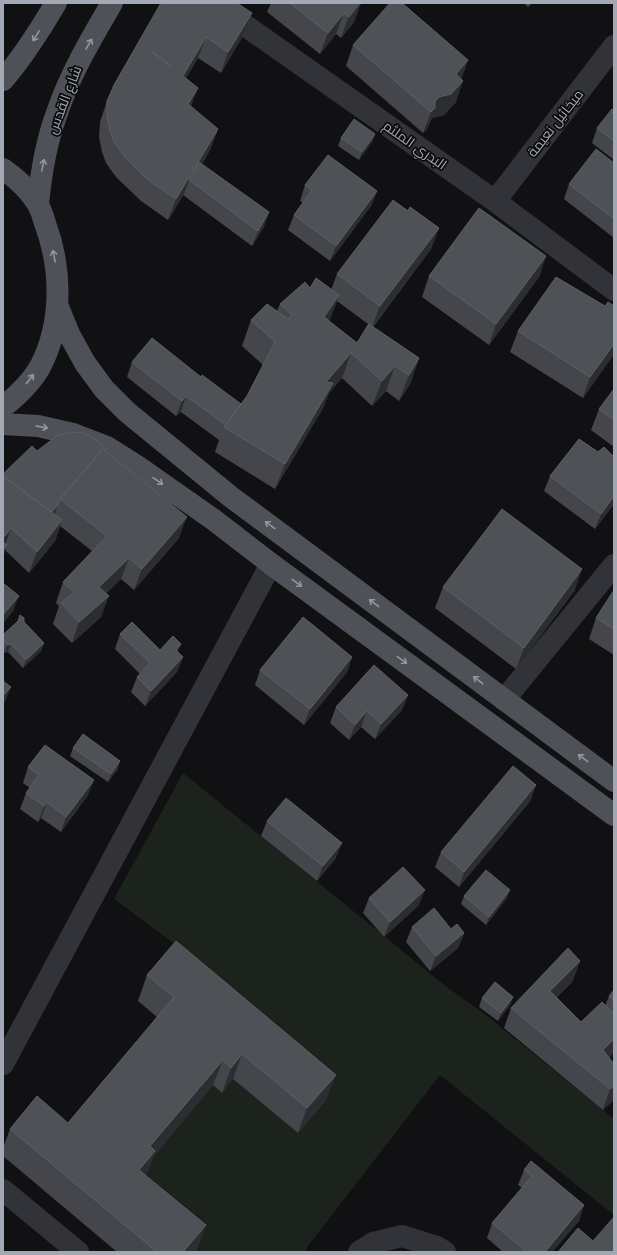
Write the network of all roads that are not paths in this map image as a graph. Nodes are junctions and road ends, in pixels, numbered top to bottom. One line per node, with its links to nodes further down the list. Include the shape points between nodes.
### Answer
1 (56, 3): 5 (main road, one-way to 5, via 32,42)
2 (112, 3): 8 (main road, شارع القدس, one-way to 2, via 41,173 56,114 81,58)
3 (213, 3): 7 (street, البدري الملثم)
4 (614, 46): 7 (street, ميخائيل نعيمة)
5 (3, 80)
6 (3, 169): 8 (main road, via 15,177)
7 (495, 201): 9 (street, البدري الملثم)
8 (38, 204): 10 (main road, one-way to 8, via 57,272 50,237)
9 (614, 290)
10 (58, 307): 11 (main road, one-way to 10, via 20,393 39,368 52,338); 15 (main road, one-way to 10, via 231,497 127,412 104,389 85,363 68,334)
11 (3, 407)
12 (3, 424): 13 (main road, one-way to 13, via 38,426 73,434 106,447 201,511)
13 (271, 564): 17 (main road, one-way to 17); 18 (street)
14 (614, 564): 15 (street)
15 (504, 700): 16 (main road, one-way to 15)
16 (614, 781)
17 (614, 815)
18 (3, 1064)
19 (3, 1190): 20 (street)
20 (78, 1252)
21 (359, 1252): 22 (street, via 373,1243 402,1236)
22 (445, 1252)

